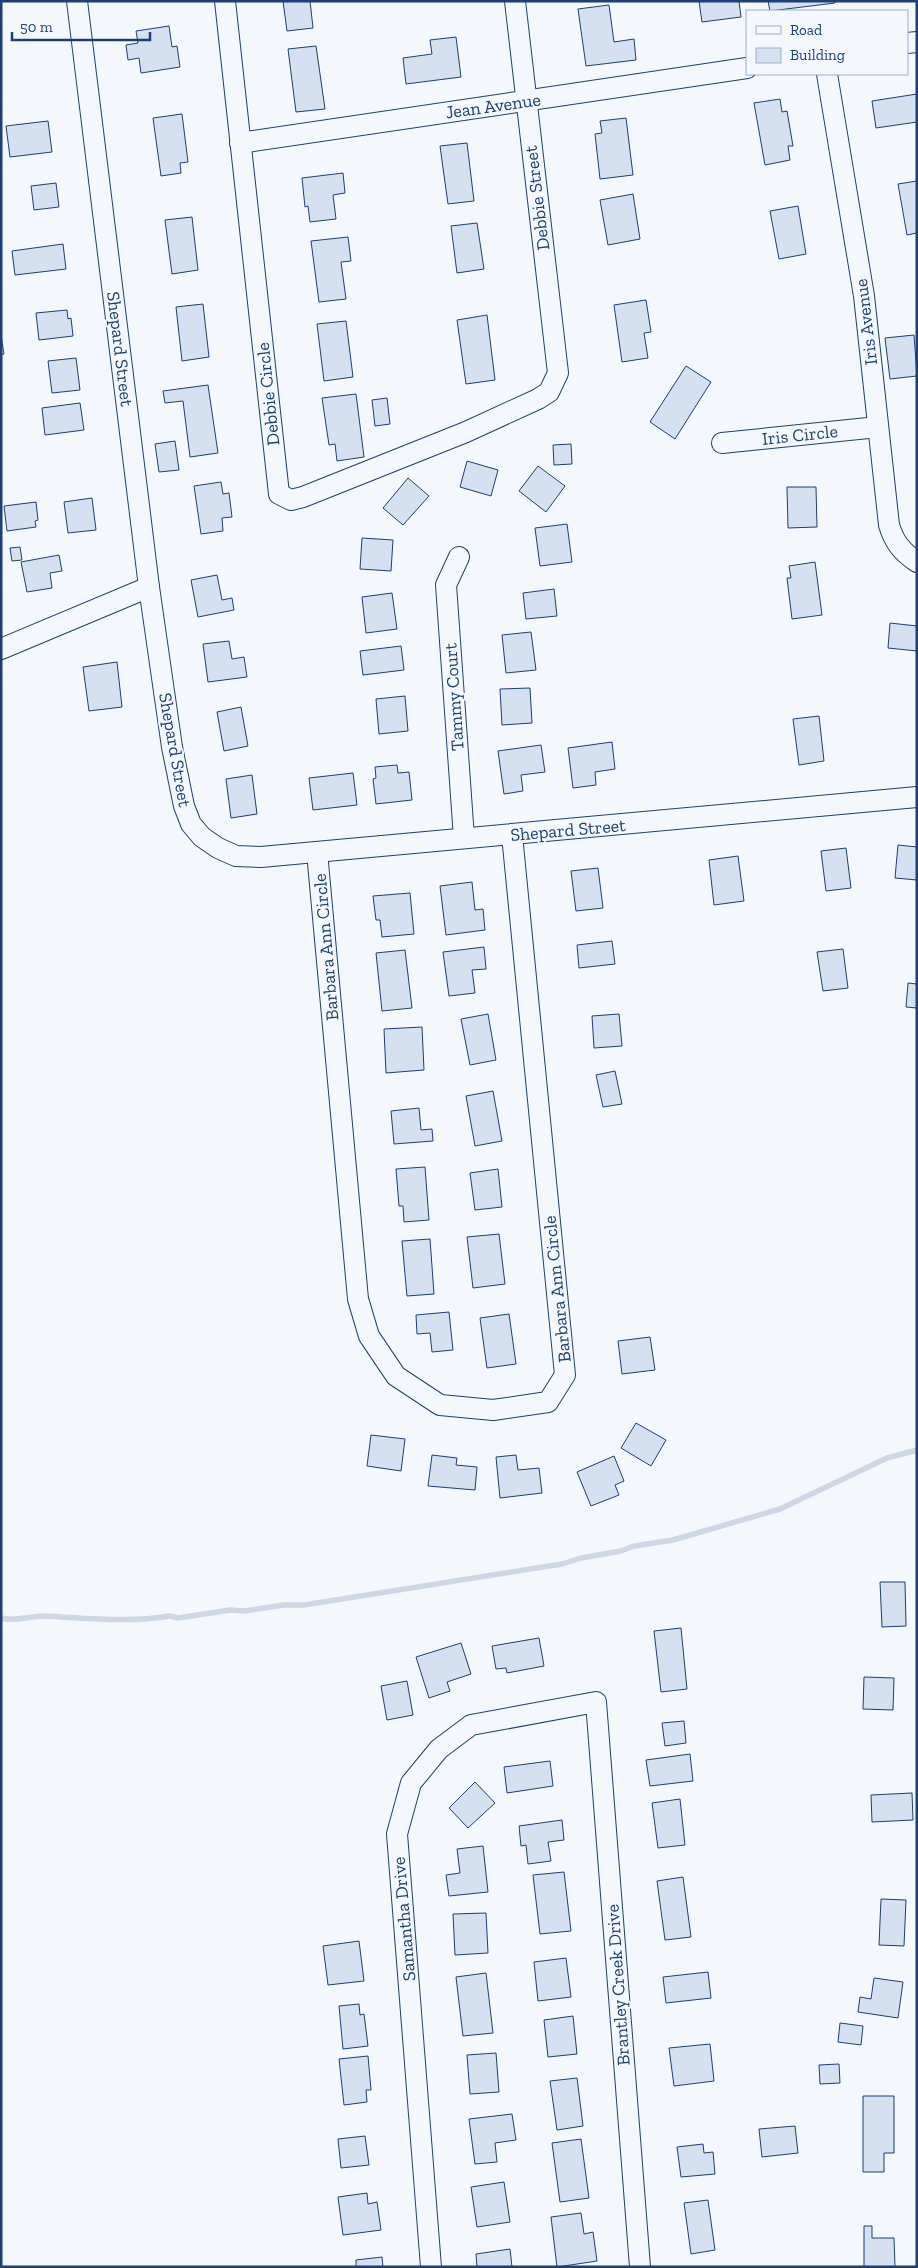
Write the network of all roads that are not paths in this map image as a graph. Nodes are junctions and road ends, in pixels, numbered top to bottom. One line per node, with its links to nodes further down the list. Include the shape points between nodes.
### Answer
1 (77, 1): 13 (street, Shepard Street)
2 (225, 1): 7 (street, Debbie Circle)
3 (515, 1): 6 (street, Debbie Street)
4 (746, 68): 6 (street, Jean Avenue)
5 (827, 75): 9 (street, Iris Avenue, via 864,296)
6 (526, 101): 7 (street, Jean Avenue); 8 (street, Debbie Street, via 558,373)
7 (240, 143): 8 (street, Debbie Circle, via 279,494 291,500 303,497 466,432)
8 (549, 392)
9 (878, 427): 10 (street, Iris Circle); 12 (street, Iris Avenue, via 893,540)
10 (722, 443)
11 (459, 558): 17 (street, Tammy Court, via 446,585)
12 (917, 562)
13 (149, 587): 14 (street); 18 (street, Shepard Street, via 172,746 184,806 191,824 202,837 236,856)
14 (1, 649)
15 (917, 797): 16 (street, Shepard Street)
16 (512, 836): 17 (street, Shepard Street); 18 (street, Barbara Ann Circle, via 565,1375 548,1402 493,1410 440,1405 396,1376 369,1336 358,1299)
17 (464, 838): 18 (street, Shepard Street)
18 (317, 852)
19 (596, 1702): 20 (street, Samantha Drive, via 471,1725 439,1749 411,1783 397,1834); 21 (street, Brantley Creek Drive)
20 (431, 2267)
21 (640, 2267)

